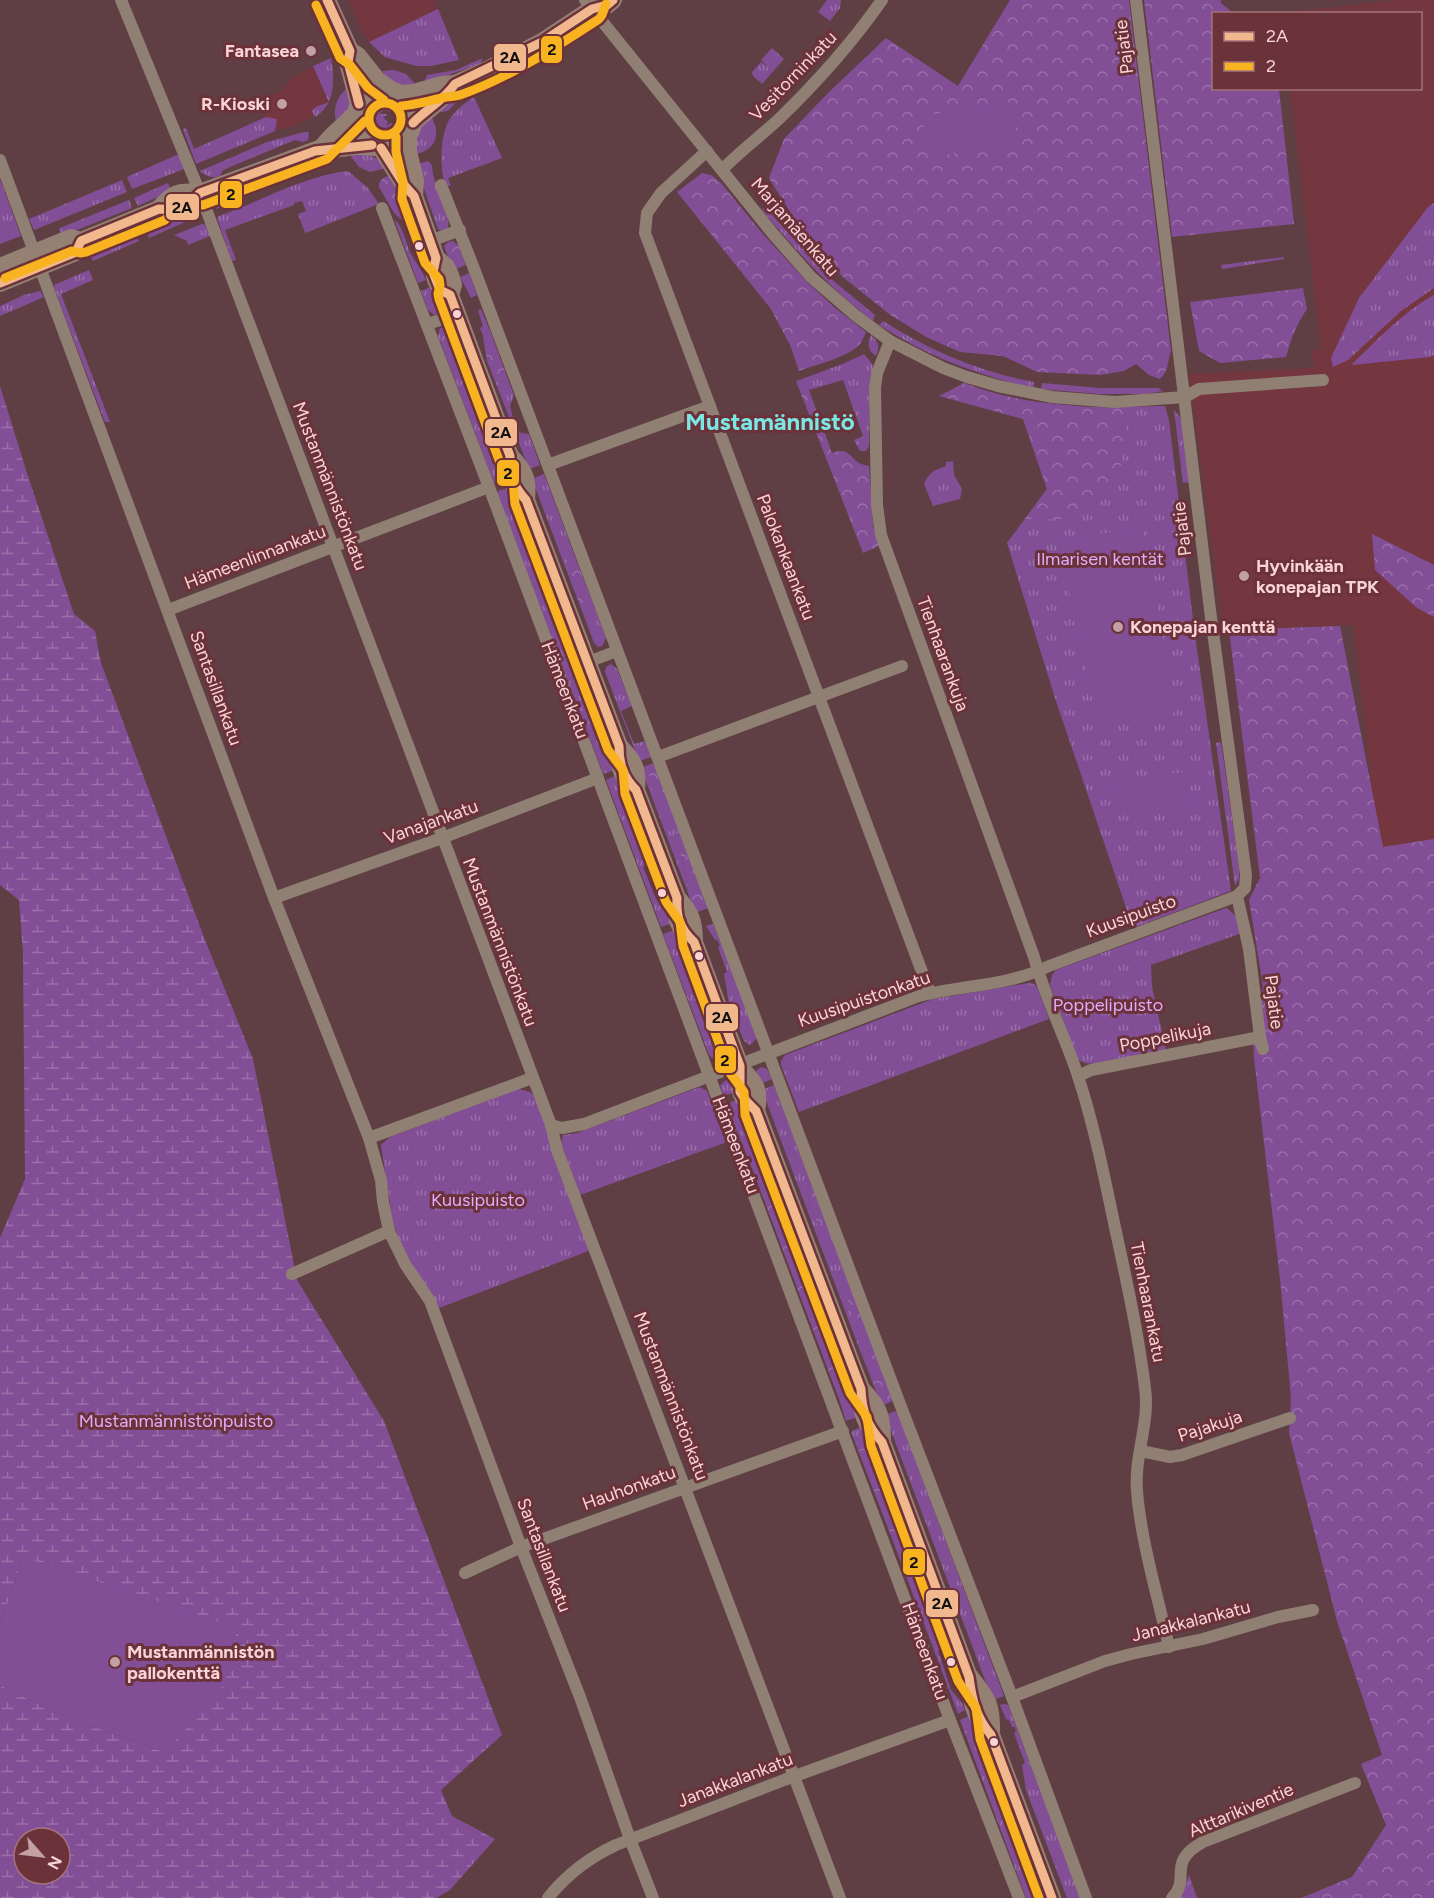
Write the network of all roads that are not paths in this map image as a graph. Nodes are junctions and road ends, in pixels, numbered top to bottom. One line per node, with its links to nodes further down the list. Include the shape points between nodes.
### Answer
1 (121, 0): 18 (street, Mustanmännistönkatu)
2 (327, 0): 7 (main road)
3 (613, 0): 6 (main road, via 607,5)
4 (882, 0): 16 (street, Vesitorninkatu, via 850,43 800,98)
5 (1136, 0): 30 (street, Pajatie)
6 (591, 3): 8 (main road, via 542,42); 14 (street, Marjamäenkatu)
7 (350, 51): 9 (main road, via 377,80); 10 (main road, via 348,62)
8 (455, 84): 9 (main road, via 414,93); 11 (main road, via 447,96 423,113)
9 (396, 92): 10 (main road, via 373,92); 11 (main road, via 412,108)
10 (357, 109): 12 (main road, via 358,131); 13 (main road)
11 (411, 130): 12 (main road, via 401,144); 19 (main road, Hämeenkatu, via 408,151)
12 (376, 147): 13 (main road); 19 (main road, Hämeenkatu)
13 (322, 148): 18 (main road)
14 (706, 151): 16 (street, Marjamäenkatu); 31 (street, Palokankaankatu, via 661,193 647,213 645,233)
15 (0, 160): 23 (street, Santasillankatu)
16 (722, 170): 28 (street, Marjamäenkatu, via 811,277)
17 (441, 185): 21 (street)
18 (200, 193): 23 (main road, via 183,191 159,209 81,241 76,252); 34 (street, Mustanmännistönkatu)
19 (414, 196): 22 (main road, Hämeenkatu)
20 (382, 208): 27 (street, Hämeenkatu)
21 (460, 230): 22 (street); 32 (street)
22 (433, 249): 26 (main road, Hämeenkatu, via 450,275 450,296)
23 (37, 260): 24 (main road); 25 (main road); 35 (street, Santasillankatu)
24 (0, 267)
25 (0, 283)
26 (457, 314): 27 (street); 37 (main road, Hämeenkatu, via 510,456 522,468 528,485 526,500)
27 (428, 324): 33 (street, Hämeenkatu)
28 (890, 341): 30 (street, Marjamäenkatu, via 967,377 1052,398 1115,402); 45 (street, Tienhaarankuja, via 875,388 881,535)
29 (1323, 380): 30 (street, Marjamäenkatu, via 1199,389)
30 (1185, 397): 43 (street, Pajatie, via 1246,875 1245,888)
31 (710, 406): 32 (street); 39 (street, Palokankaankatu)
32 (548, 465): 36 (street)
33 (489, 487): 34 (street, Hämeenlinnankatu); 41 (street, Hämeenkatu)
34 (334, 546): 35 (street, Hämeenlinnankatu); 42 (street, Mustanmännistönkatu)
35 (168, 610): 44 (street, Santasillankatu)
36 (617, 651): 37 (street, Hämeenkatu); 40 (street)
37 (588, 663): 49 (main road, Hämeenkatu, via 619,746 631,758 637,775 636,790 677,898 688,910 694,942)
38 (902, 666): 39 (street)
39 (820, 696): 40 (street); 46 (street, Palokankaankatu)
40 (658, 757): 48 (street)
41 (598, 778): 42 (street, Vanajankatu); 50 (street, Hämeenkatu)
42 (442, 838): 44 (street, Vanajankatu); 52 (street, Mustanmännistönkatu)
43 (1237, 896): 45 (street, Kuusipuisto); 47 (street, Pajatie)
44 (274, 898): 54 (street, Santasillankatu)
45 (1038, 971): 46 (street, Kuusipuistonkatu, via 1019,978); 51 (street, Tienhaarankatu)
46 (930, 993): 48 (street, Kuusipuistonkatu)
47 (1262, 1043): 51 (street, Poppelikuja, via 1091,1070)
48 (768, 1053): 49 (street, Kuusipuistonkatu); 65 (street)
49 (740, 1066): 50 (street); 74 (main road, Hämeenkatu, via 756,1088 756,1111 861,1389 874,1403 882,1424 882,1442 969,1677 985,1697 992,1715 991,1735)
50 (709, 1075): 53 (street, via 584,1124 562,1128); 58 (street, Hämeenkatu)
51 (1078, 1076): 59 (street, Tienhaarankatu, via 1124,1269 1145,1387)
52 (532, 1078): 53 (street, Mustanmännistönkatu); 54 (street)
53 (551, 1125): 60 (street, Mustanmännistönkatu, via 557,1150)
54 (369, 1138): 55 (street, Santasillankatu)
55 (389, 1230): 56 (street); 61 (street, Santasillankatu, via 405,1264 430,1301)
56 (292, 1274)
57 (1290, 1418): 59 (street, Pajakuja, via 1182,1455 1170,1457)
58 (843, 1431): 60 (street, Hauhonkatu); 66 (street, Hämeenkatu)
59 (1141, 1451): 64 (street, Tienhaarankatu, via 1138,1500)
60 (686, 1486): 61 (street, Hauhonkatu); 67 (street, Mustanmännistönkatu)
61 (521, 1547): 62 (street, Hauhonkatu); 69 (street, Santasillankatu)
62 (465, 1573)
63 (1313, 1610): 64 (street, Janakkalankatu)
64 (1169, 1647): 65 (street, Janakkalankatu, via 1105,1661)
65 (1012, 1697): 75 (street)
66 (950, 1719): 67 (street, Janakkalankatu); 73 (street, Hämeenkatu)
67 (794, 1776): 69 (street, Janakkalankatu); 72 (street, Mustanmännistönkatu)
68 (1355, 1783): 76 (street, Alttarikiventie, via 1190,1849 1182,1860 1180,1884)
69 (630, 1839): 70 (street, Janakkalankatu, via 580,1865); 71 (street, Santasillankatu)
70 (548, 1898)
71 (653, 1898)
72 (840, 1898)
73 (1019, 1898)
74 (1052, 1898)
75 (1086, 1898)
76 (1172, 1898)

